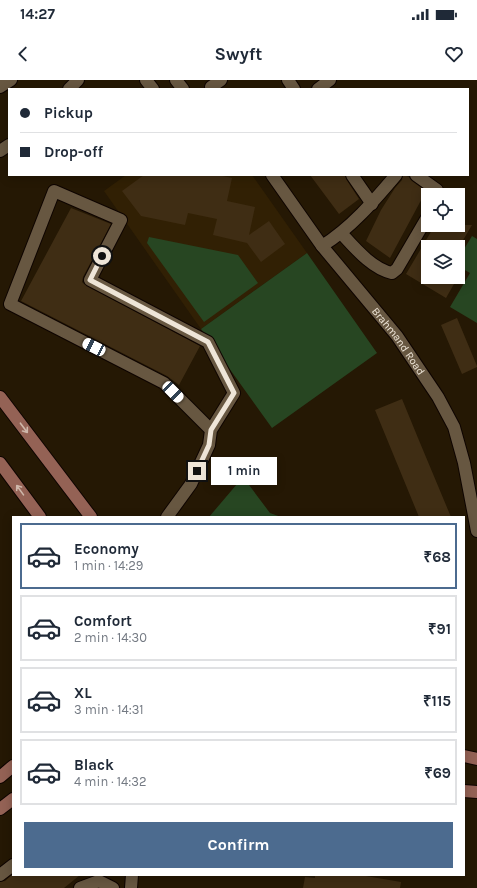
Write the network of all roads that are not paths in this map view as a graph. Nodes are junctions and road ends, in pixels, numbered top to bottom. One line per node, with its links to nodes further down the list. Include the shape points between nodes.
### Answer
1 (11, 80): 8 (street)
2 (78, 80): 9 (street)
3 (146, 80): 10 (street)
4 (176, 80): 11 (street)
5 (221, 80): 7 (street)
6 (330, 80): 12 (street)
7 (209, 85)
8 (0, 87)
9 (70, 88)
10 (152, 88)
11 (182, 88)
12 (319, 88)
13 (273, 176): 21 (street, Brahmand Road)
14 (353, 176): 18 (street)
15 (395, 176): 18 (street)
16 (417, 176): 17 (street)
17 (434, 188)
18 (372, 204): 20 (street)
19 (421, 228): 20 (street, via 397,269 392,273 359,253)
20 (341, 232): 21 (street)
21 (322, 246): 28 (street, Brahmand Road, via 397,336 454,427)
22 (0, 397): 26 (street, one-way to 26)
23 (211, 430): 23 (street, via 234,393 208,342 90,280 121,220 54,191 10,304 164,383); 27 (street, via 209,445 191,484)
24 (0, 462): 25 (street, one-way to 24)
25 (39, 516)
26 (91, 516)
27 (168, 516)
28 (477, 531)
29 (465, 756): 30 (street)
30 (477, 759)
31 (12, 767): 32 (street)
32 (0, 776)
33 (465, 790): 34 (street)
34 (477, 792)
35 (12, 800): 36 (street)
36 (0, 809)
37 (12, 866): 38 (street)
38 (0, 876)
39 (132, 876): 42 (street)
40 (89, 882): 41 (street, via 99,881)
41 (113, 888)
42 (131, 888)

